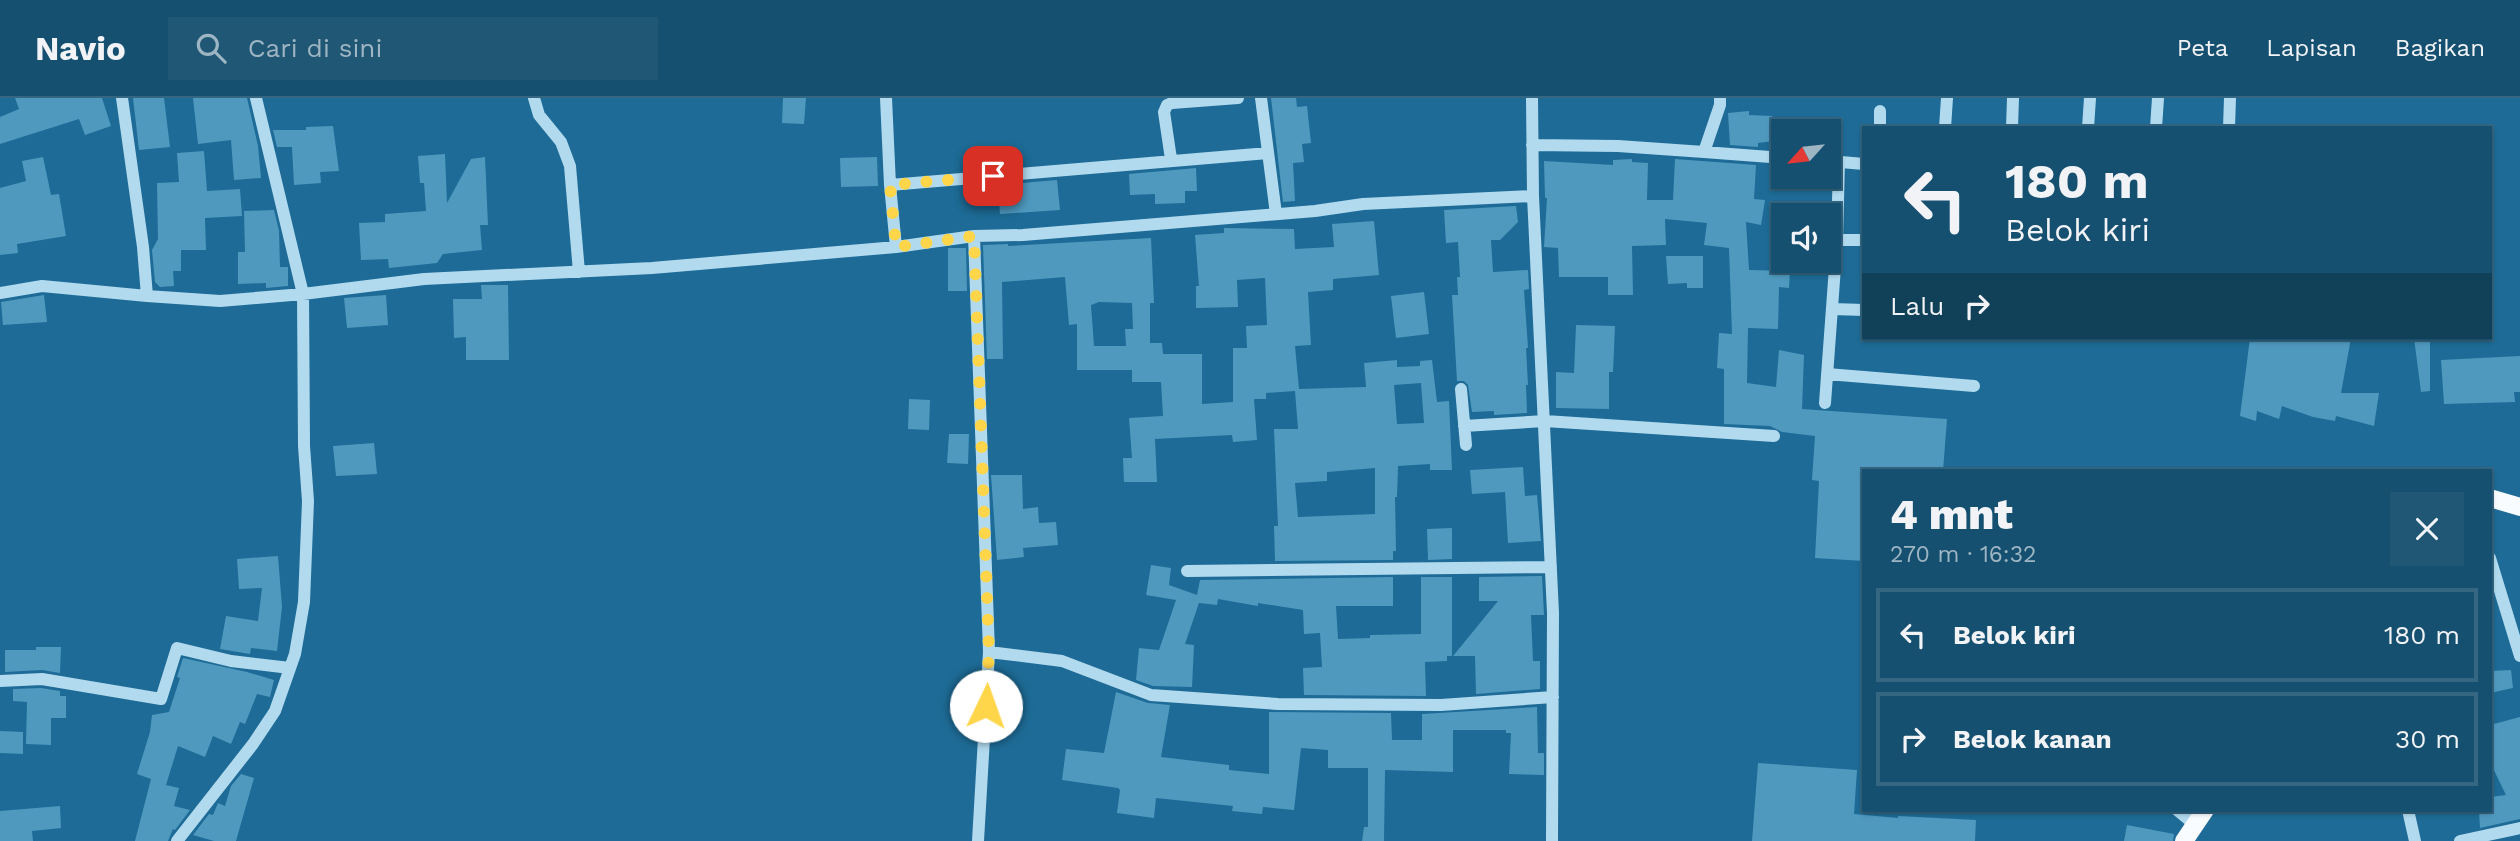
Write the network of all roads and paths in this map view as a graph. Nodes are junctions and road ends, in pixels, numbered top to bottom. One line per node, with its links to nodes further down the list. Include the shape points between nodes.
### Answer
1 (122, 98): 39 (street)
2 (256, 98): 38 (street)
3 (534, 98): 35 (street, via 539,115 561,142 570,166)
4 (886, 98): 28 (street)
5 (1238, 98): 25 (street, via 1167,105 1164,112)
6 (1261, 98): 23 (street)
7 (1532, 98): 21 (street)
8 (1720, 98): 22 (street)
9 (1947, 98): 16 (street)
10 (2013, 98): 17 (street)
11 (2090, 98): 18 (street)
12 (2158, 98): 19 (street)
13 (2230, 98): 20 (street)
14 (1880, 111): 15 (street)
15 (1880, 126)
16 (1945, 126)
17 (2012, 126)
18 (2088, 126)
19 (2156, 126)
20 (2229, 126)
21 (1532, 145): 22 (street); 29 (street)
22 (1704, 152): 24 (street)
23 (1268, 153): 25 (street); 30 (street)
24 (1771, 157)
25 (1171, 159): 28 (street)
26 (1841, 162): 27 (street)
27 (1862, 164)
28 (890, 185): 34 (street)
29 (1533, 196): 30 (street, via 1363,204); 46 (street)
30 (1276, 214): 31 (street)
31 (974, 236): 34 (street); 55 (street)
32 (1841, 240): 33 (street)
33 (1862, 240)
34 (896, 247): 35 (street)
35 (579, 272): 38 (street, via 424,279)
36 (1833, 273): 40 (street)
37 (0, 293): 39 (street, via 42,286)
38 (303, 294): 39 (street, via 220,301); 57 (street, via 308,501 304,602)
39 (147, 296)
40 (1832, 309): 41 (street); 42 (street)
41 (1862, 310)
42 (1827, 374): 43 (street); 45 (street)
43 (1974, 386)
44 (1461, 389): 47 (street)
45 (1825, 403)
46 (1545, 422): 47 (street); 48 (street); 53 (street)
47 (1464, 426): 49 (street)
48 (1774, 436)
49 (1466, 445)
50 (2492, 499): 51 (main road)
51 (2520, 507)
52 (2492, 565): 56 (street)
53 (1551, 568): 54 (street); 59 (street)
54 (1187, 571)
55 (989, 652): 59 (street, via 1062,661 1151,695 1291,704 1441,705); 64 (street)
56 (2520, 656)
57 (290, 668): 58 (street, via 231,662 177,648 161,699 42,679); 63 (street, via 275,710 253,744)
58 (0, 681)
59 (1553, 697): 65 (street)
60 (2408, 812): 67 (street)
61 (2200, 817): 66 (main road)
62 (2520, 828): 68 (street)
63 (177, 841)
64 (978, 841)
65 (1552, 841)
66 (2184, 841)
67 (2415, 841)
68 (2460, 841)

